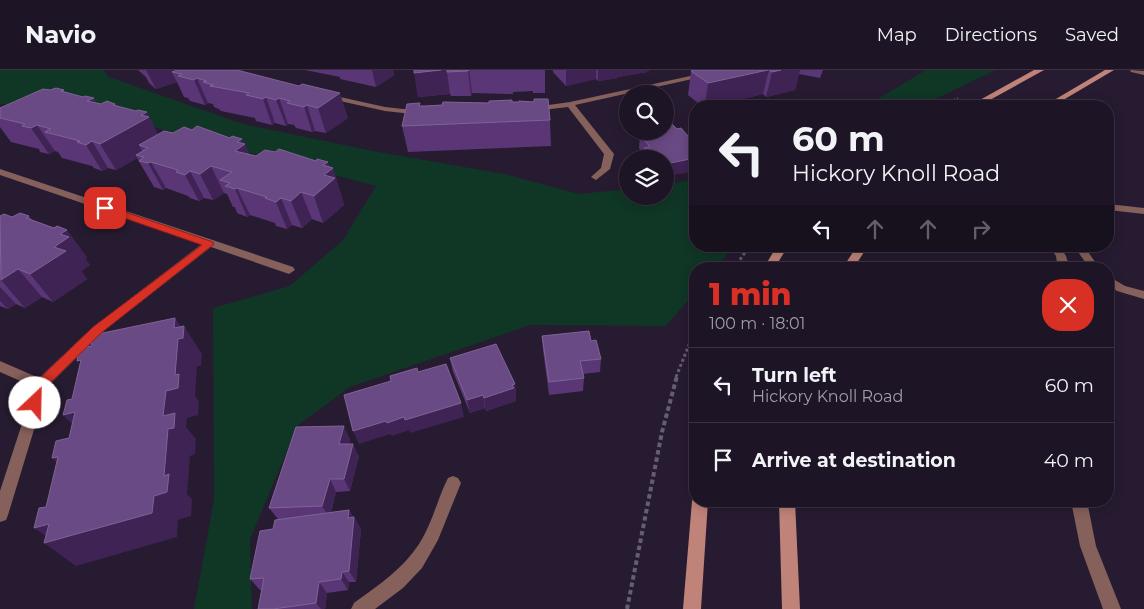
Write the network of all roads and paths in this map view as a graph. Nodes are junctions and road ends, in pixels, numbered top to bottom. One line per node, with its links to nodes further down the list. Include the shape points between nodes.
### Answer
1 (729, 70): 9 (street)
2 (1040, 70): 7 (main road)
3 (1110, 70): 8 (main road)
4 (1134, 70): 5 (street)
5 (1144, 73)
6 (318, 93): 11 (street, via 385,109)
7 (984, 100)
8 (1058, 100)
9 (570, 104): 10 (street); 13 (street, via 608,154 605,170)
10 (526, 109)
11 (427, 112)
12 (0, 172): 16 (street)
13 (596, 178)
14 (1114, 208): 15 (lane)
15 (1144, 211)
16 (209, 244): 17 (street); 22 (street, via 97,330)
17 (289, 270)
18 (1114, 284): 19 (lane)
19 (1144, 295)
20 (689, 342): 29 (path, via 666,410)
21 (0, 366): 22 (street)
22 (41, 384): 27 (street)
23 (453, 482): 28 (street, via 417,562 399,581)
24 (700, 507): 30 (main road)
25 (787, 507): 31 (main road)
26 (1080, 507): 32 (street, via 1088,546)
27 (0, 515)
28 (360, 609)
29 (627, 609)
30 (692, 609)
31 (791, 609)
32 (1112, 609)

